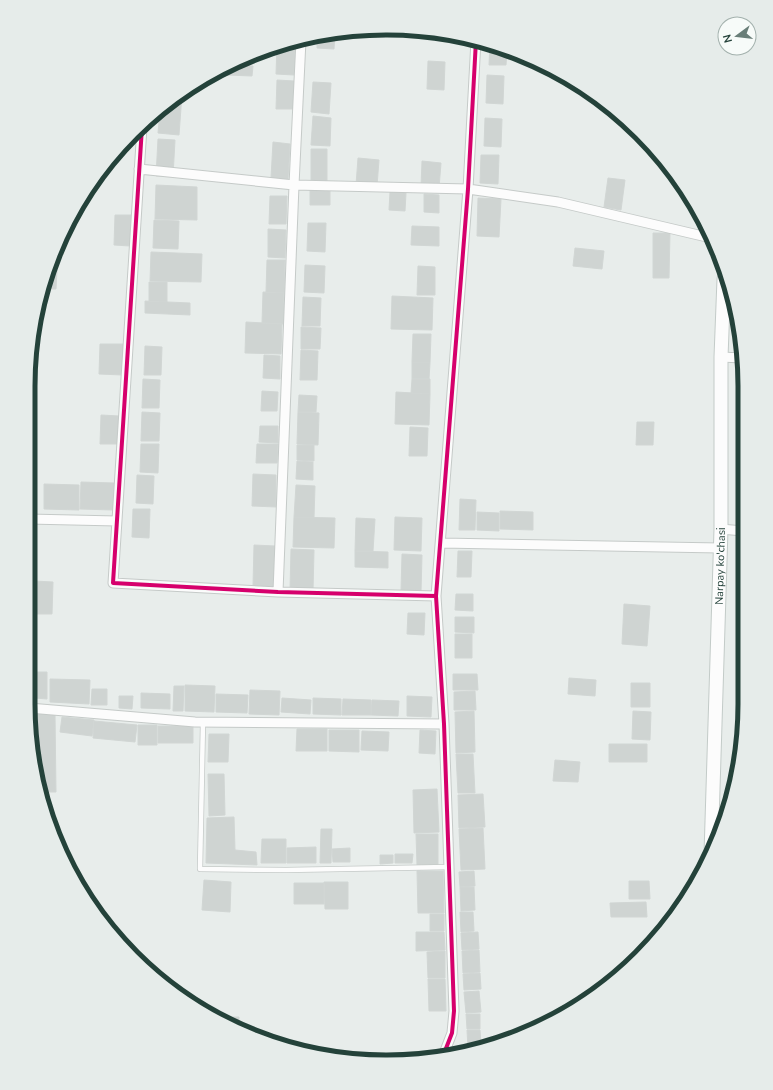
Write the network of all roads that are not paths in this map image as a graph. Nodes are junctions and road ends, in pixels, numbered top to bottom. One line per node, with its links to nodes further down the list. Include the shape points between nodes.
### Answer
1 (301, 46): 5 (street)
2 (476, 47): 6 (street)
3 (141, 135): 4 (street)
4 (139, 169): 5 (street); 12 (street)
5 (294, 185): 6 (street); 17 (street)
6 (468, 189): 7 (street, via 558,202); 15 (street)
7 (704, 236)
8 (724, 289): 9 (main road, Narpay ko'chasi)
9 (721, 357): 10 (street); 13 (main road, Narpay ko'chasi)
10 (736, 358)
11 (35, 519): 12 (street)
12 (117, 521): 17 (street, via 113,583)
13 (721, 529): 14 (street); 16 (main road, Narpay ko'chasi)
14 (738, 531)
15 (440, 543): 16 (street); 18 (street)
16 (720, 548): 22 (main road, Narpay ko'chasi)
17 (278, 592): 18 (street)
18 (436, 596): 21 (street)
19 (35, 708): 20 (street)
20 (203, 722): 21 (street); 23 (lane, via 200,869)
21 (444, 724): 23 (street)
22 (712, 837)
23 (449, 867): 24 (street, via 454,1011 452,1033)
24 (445, 1050)

